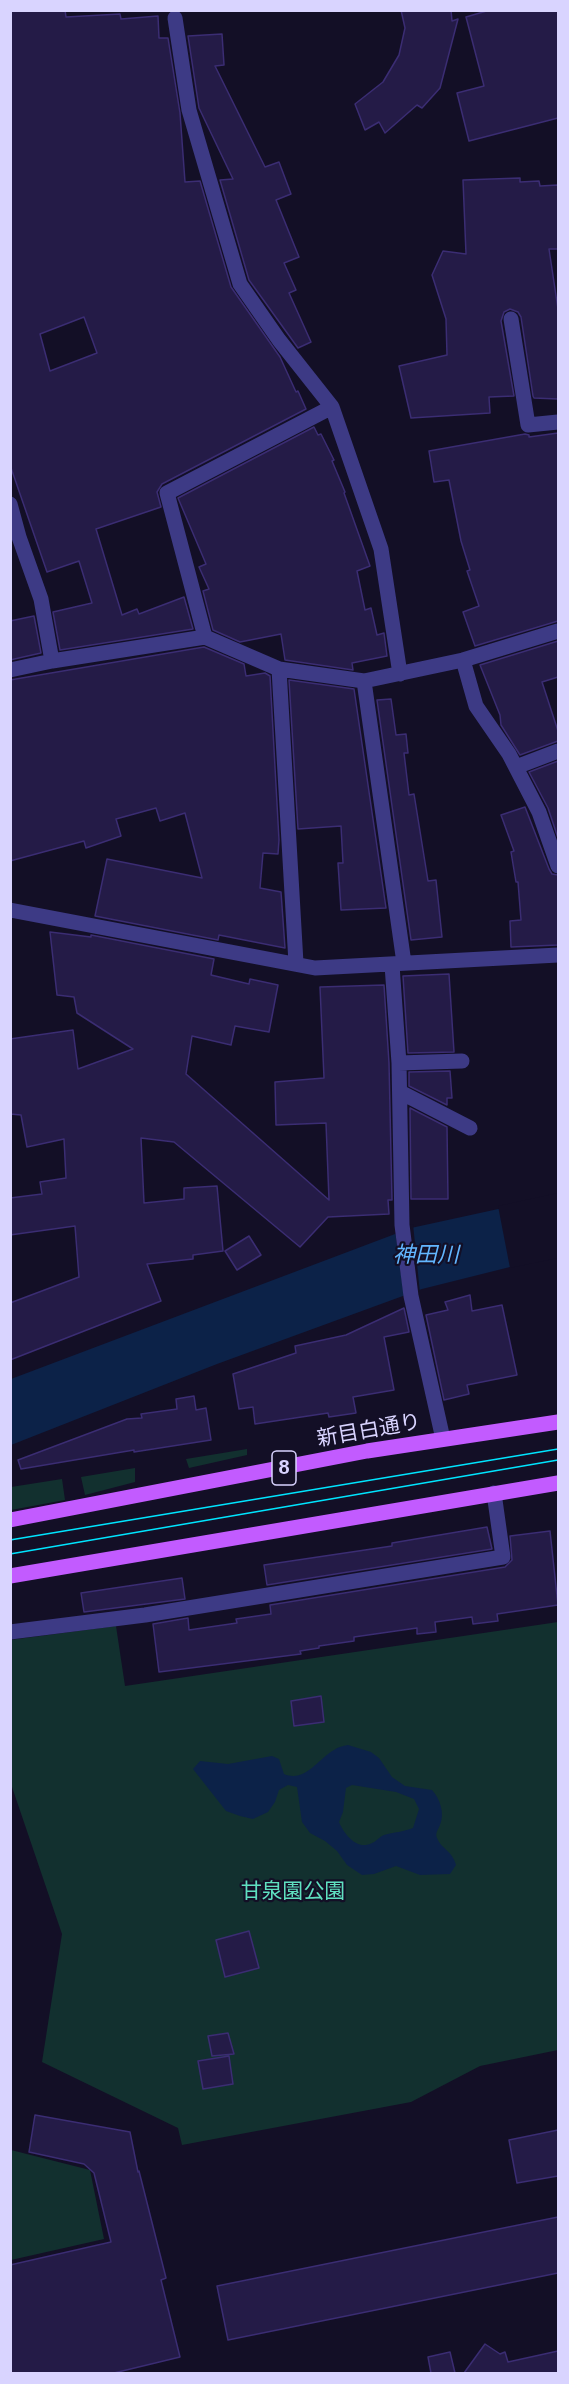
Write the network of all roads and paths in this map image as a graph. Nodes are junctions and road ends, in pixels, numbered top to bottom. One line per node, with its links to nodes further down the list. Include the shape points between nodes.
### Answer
1 (175, 18): 3 (street, via 189,110 240,284)
2 (511, 318): 4 (street, via 528,425)
3 (332, 407): 7 (street, via 166,494); 12 (street, via 381,549)
4 (558, 422)
5 (10, 504): 9 (street, via 41,598)
6 (558, 631): 8 (street)
7 (205, 637): 9 (street); 10 (street)
8 (463, 660): 12 (street); 15 (street, via 476,706)
9 (52, 661): 11 (street)
10 (279, 669): 13 (street); 19 (street)
11 (10, 670)
12 (400, 674): 13 (street)
13 (364, 681): 20 (street)
14 (558, 751): 15 (street)
15 (516, 766): 16 (street, via 539,812)
16 (558, 866)
17 (10, 910): 19 (street)
18 (558, 955): 20 (street)
19 (296, 963): 20 (street, via 315,968)
20 (398, 964): 22 (street)
21 (462, 1061): 22 (street)
22 (399, 1064): 23 (street)
23 (400, 1092): 24 (street); 26 (street, via 402,1225 411,1296)
24 (470, 1128)
25 (558, 1422): 26 (main road, 新目白通り / 8)
26 (443, 1439): 29 (main road, 新目白通り / 8)
27 (558, 1483): 28 (main road)
28 (494, 1493): 30 (main road); 31 (street, via 503,1557 145,1615)
29 (10, 1520)
30 (10, 1575)
31 (10, 1632)

